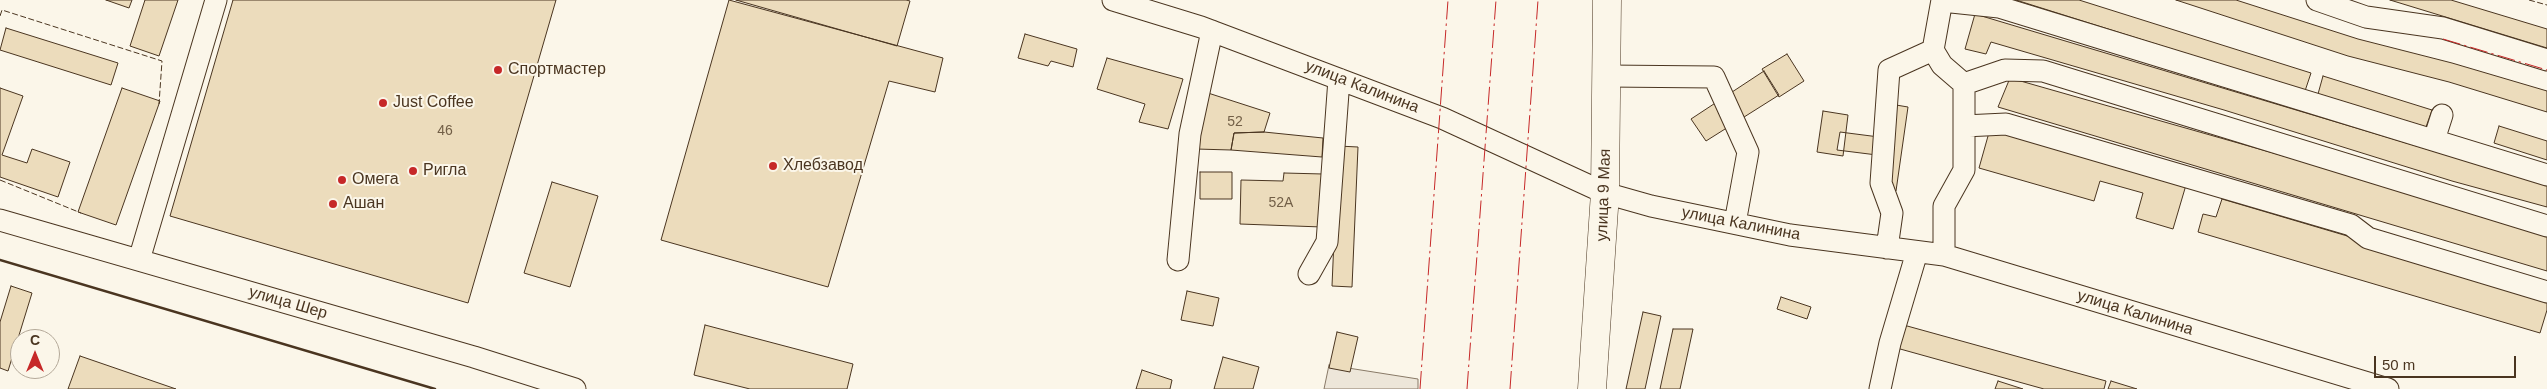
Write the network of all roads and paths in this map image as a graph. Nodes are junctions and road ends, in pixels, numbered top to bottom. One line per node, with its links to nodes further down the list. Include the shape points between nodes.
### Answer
1 (216, 0): 23 (street)
2 (1112, 0): 6 (street, улица Калинина)
3 (1607, 0): 9 (main road, улица 9 Мая)
4 (1942, 0): 7 (street); 14 (street, via 1999,7)
5 (2317, 0): 8 (street, via 2366,17 2443,28)
6 (1212, 31): 10 (street, улица Калинина); 24 (street, via 1190,134)
7 (1933, 50): 11 (street, via 1942,65); 20 (street, via 1889,70 1881,183 1892,213)
8 (2547, 60)
9 (1607, 76): 16 (main road, улица 9 Мая); 18 (street, via 1714,77 1748,152)
10 (1338, 79): 16 (street, улица Калинина, via 1442,118); 25 (street, via 1327,242)
11 (1964, 84): 13 (street); 19 (street, via 2005,70 2042,71)
12 (2442, 115): 14 (street)
13 (1964, 126): 22 (street, via 1964,170 1944,206); 26 (street, via 2006,124 2351,225 2368,238)
14 (2434, 140): 15 (street)
15 (2547, 175)
16 (1605, 193): 18 (street, улица Калинина, via 1651,206); 29 (main road, улица 9 Мая)
17 (0, 220): 23 (street, улица Шер)
18 (1735, 222): 20 (street, улица Калинина, via 1790,234)
19 (2547, 226)
20 (1887, 248): 21 (street, улица Калинина)
21 (1917, 252): 22 (street, улица Калинина); 30 (street)
22 (1944, 255): 27 (street, улица Калинина)
23 (139, 260): 28 (street, улица Шер)
24 (1178, 260)
25 (1309, 274)
26 (2547, 292)
27 (2344, 383): 31 (street, улица Калинина)
28 (575, 389)
29 (1592, 389)
30 (1880, 389)
31 (2388, 389)

